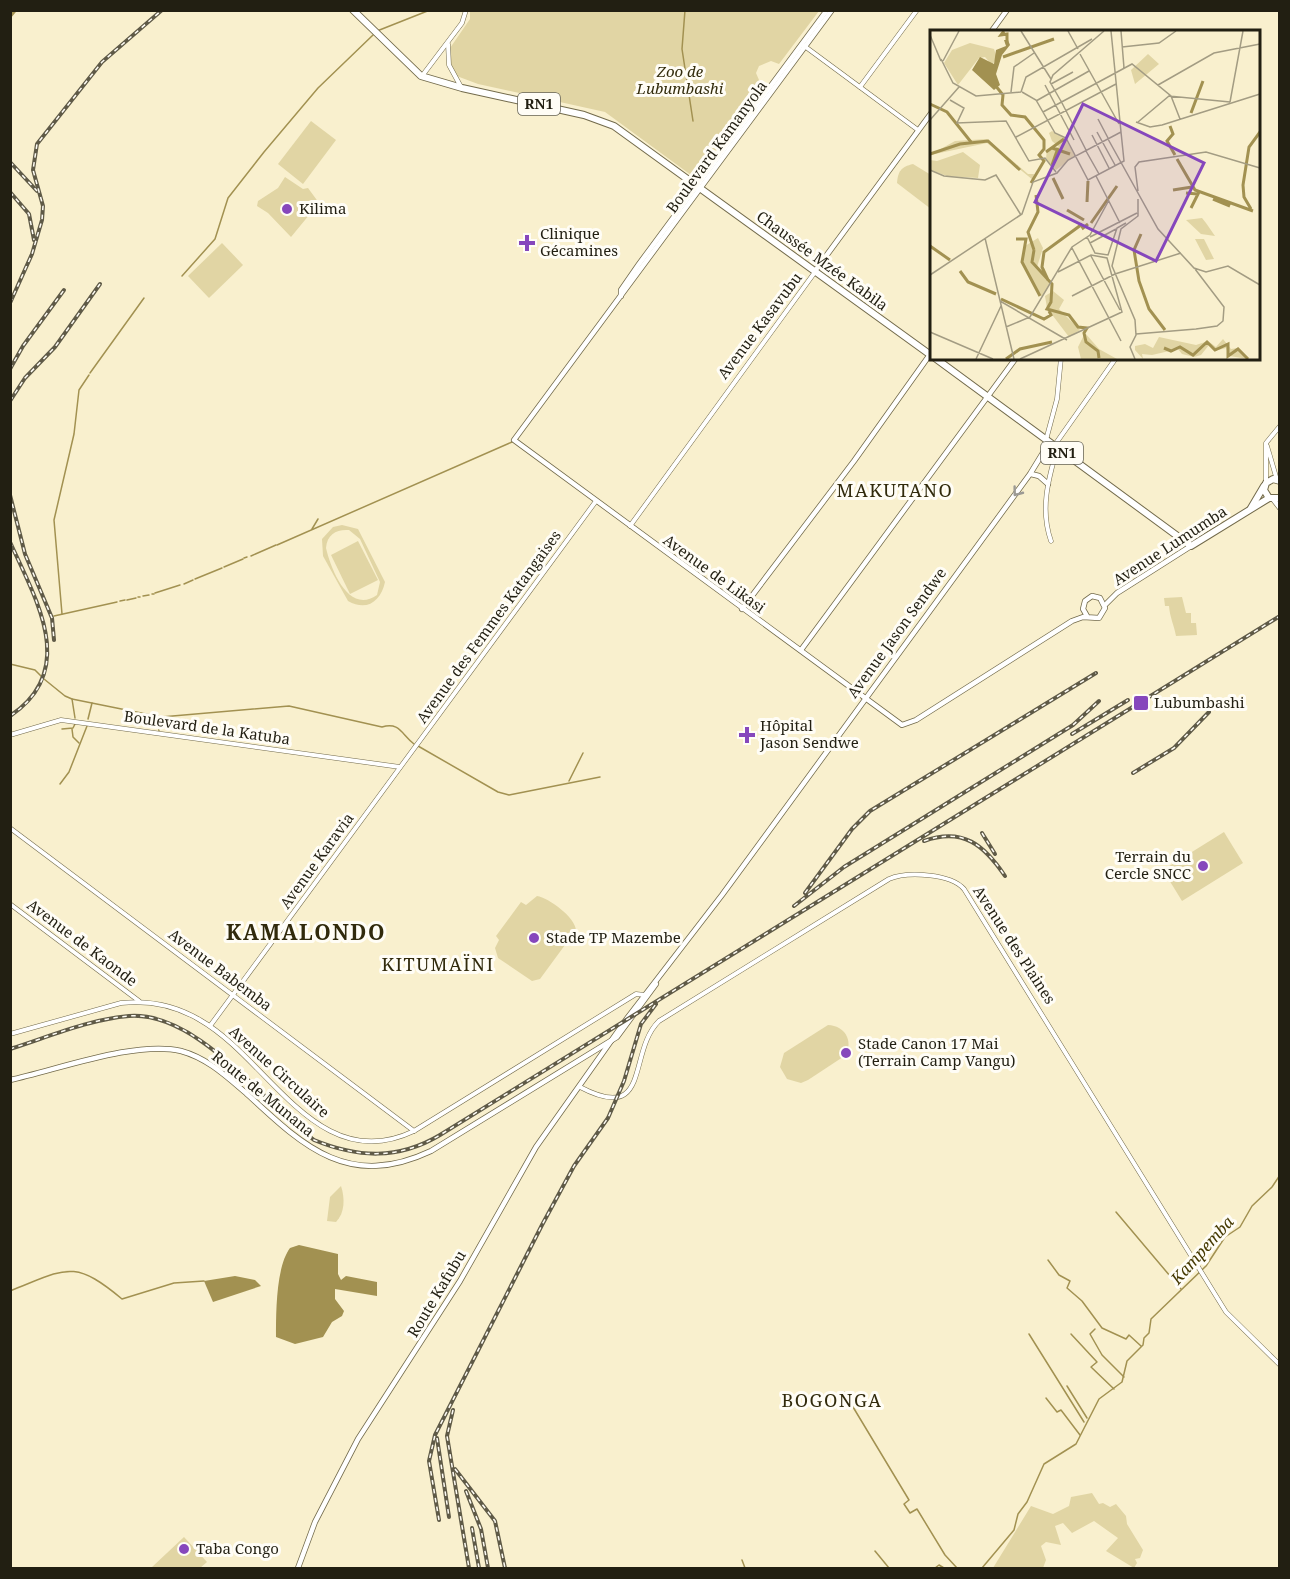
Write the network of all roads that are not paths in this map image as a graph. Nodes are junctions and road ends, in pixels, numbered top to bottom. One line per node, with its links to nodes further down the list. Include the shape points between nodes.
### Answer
1 (353, 10): 10 (highway, RN1)
2 (466, 10): 8 (street)
3 (827, 10): 9 (main road, Boulevard Kamanyola)
4 (832, 10): 9 (main road, Boulevard Kamanyola)
5 (917, 10): 11 (street)
6 (1007, 10): 7 (main road)
7 (992, 30)
8 (448, 43): 10 (street); 12 (street, via 449,65)
9 (804, 46): 11 (street); 15 (main road, Boulevard Kamanyola)
10 (421, 76): 12 (highway, RN1)
11 (860, 87): 14 (street)
12 (462, 88): 15 (highway, RN1, via 598,119 614,126)
13 (930, 115): 14 (main road, Avenue Kasavubu)
14 (918, 130): 16 (main road, Avenue Kasavubu)
15 (700, 187): 16 (highway, Chaussée Mzée Kabila / RN1); 25 (main road, Boulevard Kamanyola)
16 (815, 272): 17 (highway, Chaussée Mzée Kabila / RN1); 36 (street, Avenue Kasavubu)
17 (930, 355)
18 (930, 359): 43 (main road)
19 (938, 360): 23 (highway, Chaussée Mzée Kabila / RN1)
20 (1014, 360): 23 (main road)
21 (1061, 360): 27 (street)
22 (1115, 360): 27 (street, Avenue Jason Sendwe)
23 (987, 396): 27 (highway, Chaussée Mzée Kabila / RN1); 46 (main road)
24 (1280, 426): 26 (street)
25 (514, 440): 33 (main road, Avenue de Likasi)
26 (1266, 443): 29 (street); 31 (street)
27 (1051, 445): 28 (main road, Avenue Jason Sendwe); 30 (street); 38 (highway, Chaussée Mzée Kabila / RN1)
28 (1030, 474): 30 (main road); 47 (main road, Avenue Jason Sendwe, one-way to 47)
29 (1279, 480): 31 (highway)
30 (1048, 484): 37 (street, via 1045,519)
31 (1265, 485): 32 (highway, via 1264,493); 34 (highway, Avenue Lumumba)
32 (1274, 498): 34 (highway, Avenue Lumumba); 35 (main road)
33 (596, 501): 36 (main road, Avenue de Likasi); 49 (street, Avenue des Femmes Katangaises)
34 (1251, 508): 38 (highway, Avenue Lumumba)
35 (1280, 508)
36 (630, 526): 43 (main road, Avenue de Likasi)
37 (1052, 541)
38 (1191, 546): 39 (main road, Avenue Lumumba)
39 (1117, 593): 40 (main road); 41 (main road, Avenue Lumumba)
40 (1100, 598): 41 (main road); 42 (main road, via 1088,598)
41 (1105, 605): 44 (main road, via 1099,618)
42 (1082, 607): 44 (main road); 45 (main road)
43 (742, 609): 46 (main road, Avenue de Likasi)
44 (1087, 616): 45 (main road)
45 (1072, 621): 47 (main road, Avenue de Likasi, via 902,725)
46 (801, 650): 47 (main road, Avenue de Likasi)
47 (864, 698): 54 (main road, Avenue Jason Sendwe)
48 (10, 735): 49 (street, Boulevard de la Katuba, via 61,720)
49 (401, 767): 52 (street, Avenue Karavia)
50 (10, 828): 52 (street, Avenue Babemba)
51 (10, 904): 55 (street, Avenue de Kaonde)
52 (233, 995): 57 (street, Avenue Karavia); 62 (street, Avenue Babemba)
53 (632, 996): 54 (street, Avenue Circulaire); 56 (street, via 637,997); 62 (street, Avenue Circulaire)
54 (646, 996): 56 (main road, Avenue Jason Sendwe); 59 (main road, Avenue Jason Sendwe)
55 (139, 1001): 57 (street, Avenue Circulaire, via 162,1004); 58 (street, Avenue Circulaire, via 99,1008)
56 (638, 1003): 59 (main road, Avenue Jason Sendwe)
57 (210, 1026): 62 (street, Avenue Circulaire, via 326,1131 375,1142)
58 (10, 1034)
59 (613, 1040): 60 (main road, Route de Munana, via 431,1151 377,1165 348,1162 313,1150 215,1067 182,1052 140,1050); 61 (main road, Route Kafubu)
60 (10, 1080)
61 (580, 1087): 63 (street, Avenue des Plaines, via 607,1098 622,1097 632,1090 650,1033 659,1020 892,878 950,878 964,889 1230,1317); 64 (main road, Route Kafubu, via 517,1179 460,1281 358,1439 315,1522)
62 (414, 1131)
63 (1280, 1365)
64 (298, 1569)

